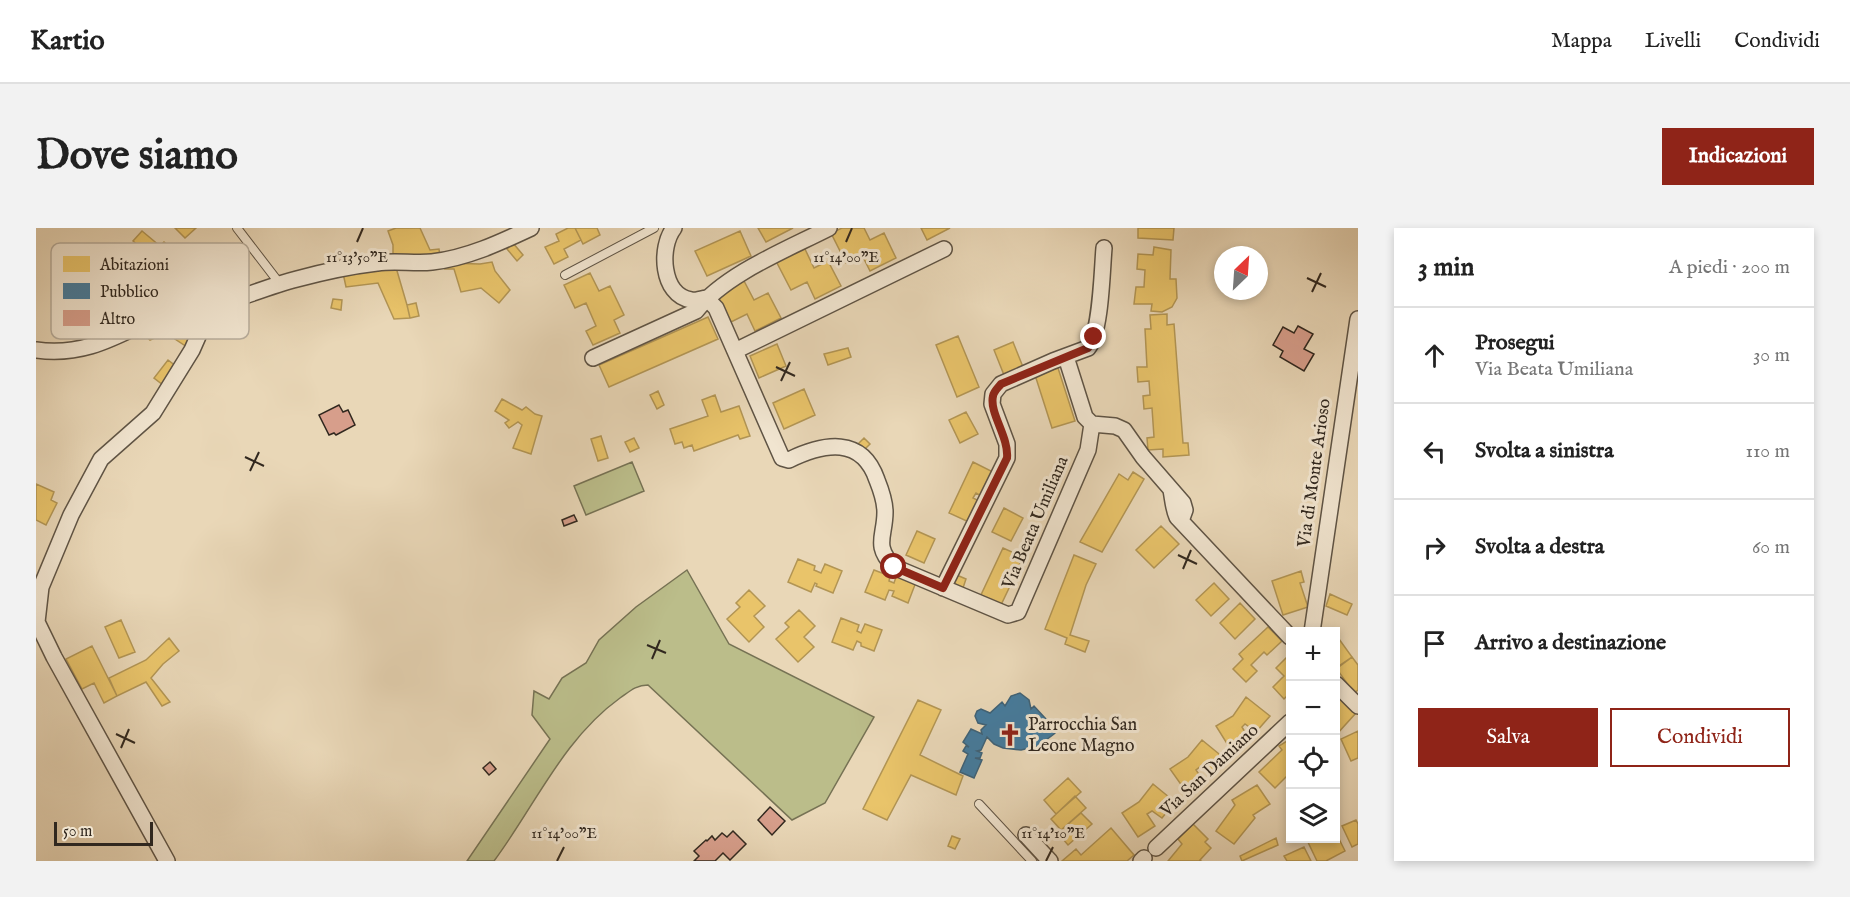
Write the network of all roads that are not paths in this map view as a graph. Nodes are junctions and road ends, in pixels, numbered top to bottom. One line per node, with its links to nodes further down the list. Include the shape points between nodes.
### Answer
1 (237, 228): 6 (lane)
2 (531, 228): 11 (street, via 482,251 432,262 377,263)
3 (654, 228): 10 (lane)
4 (674, 228): 13 (street, via 667,237 664,267 668,279 675,291 691,300)
5 (829, 228): 13 (street, via 732,279)
6 (249, 243)
7 (249, 244): 11 (lane)
8 (1104, 248): 19 (street, via 1092,344)
9 (944, 249): 18 (street)
10 (565, 275)
11 (280, 284): 12 (street)
12 (249, 294)
13 (706, 298): 18 (street, Via Beata Umiliana, via 716,308); 20 (street, via 696,311)
14 (1358, 319): 23 (street, Via di Monte Arioso)
15 (111, 339): 17 (street, via 68,352)
16 (197, 339): 31 (street, via 153,413 101,459 71,515 41,587 37,622)
17 (36, 350)
18 (735, 351): 22 (street, Via Beata Umiliana, via 782,458 789,460 831,447 855,450 868,461 882,495 883,556 894,567)
19 (1066, 357): 21 (street, via 1085,417); 22 (street, via 1001,384 993,394 992,404 1007,444 1007,458)
20 (593, 358)
21 (1092, 424): 22 (street, Via Beata Umiliana, via 1088,450 1018,612 1008,615); 24 (street, via 1124,429 1183,503 1181,521)
22 (943, 588)
23 (1313, 627)
24 (1286, 633)
25 (1340, 689): 26 (street)
26 (1358, 706)
27 (1286, 726): 30 (street, Via San Damiano)
28 (979, 804): 32 (lane)
29 (1026, 835): 33 (street)
30 (1156, 848)
31 (167, 861)
32 (1032, 861)
33 (1050, 861)

